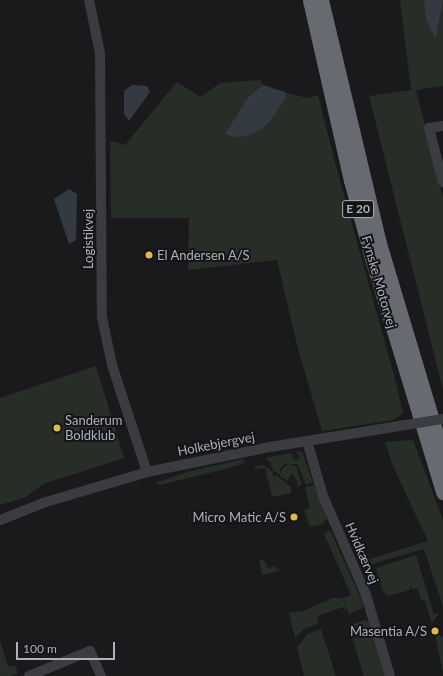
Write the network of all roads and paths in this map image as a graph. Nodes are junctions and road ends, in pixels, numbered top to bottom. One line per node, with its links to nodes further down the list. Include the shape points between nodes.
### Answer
1 (89, 0): 10 (street, Logistikvej, via 100,53 102,317 112,364)
2 (310, 0): 11 (highway, Fynske Motorvej / E 20, via 351,180 372,258)
3 (322, 0): 9 (highway, Fynske Motorvej / E 20, via 378,240)
4 (443, 126): 5 (street, via 429,128)
5 (441, 170): 6 (street)
6 (443, 182)
7 (443, 419): 8 (street, Holkebjergvej, bridge)
8 (307, 441): 10 (street, Holkebjergvej); 15 (street, Hvidkærvej, via 323,496 366,595)
9 (443, 457)
10 (147, 472): 12 (street, Holkebjergvej, via 46,502)
11 (443, 492)
12 (0, 520)
13 (29, 676): 14 (street, via 90,651)
14 (101, 676)
15 (390, 676)

